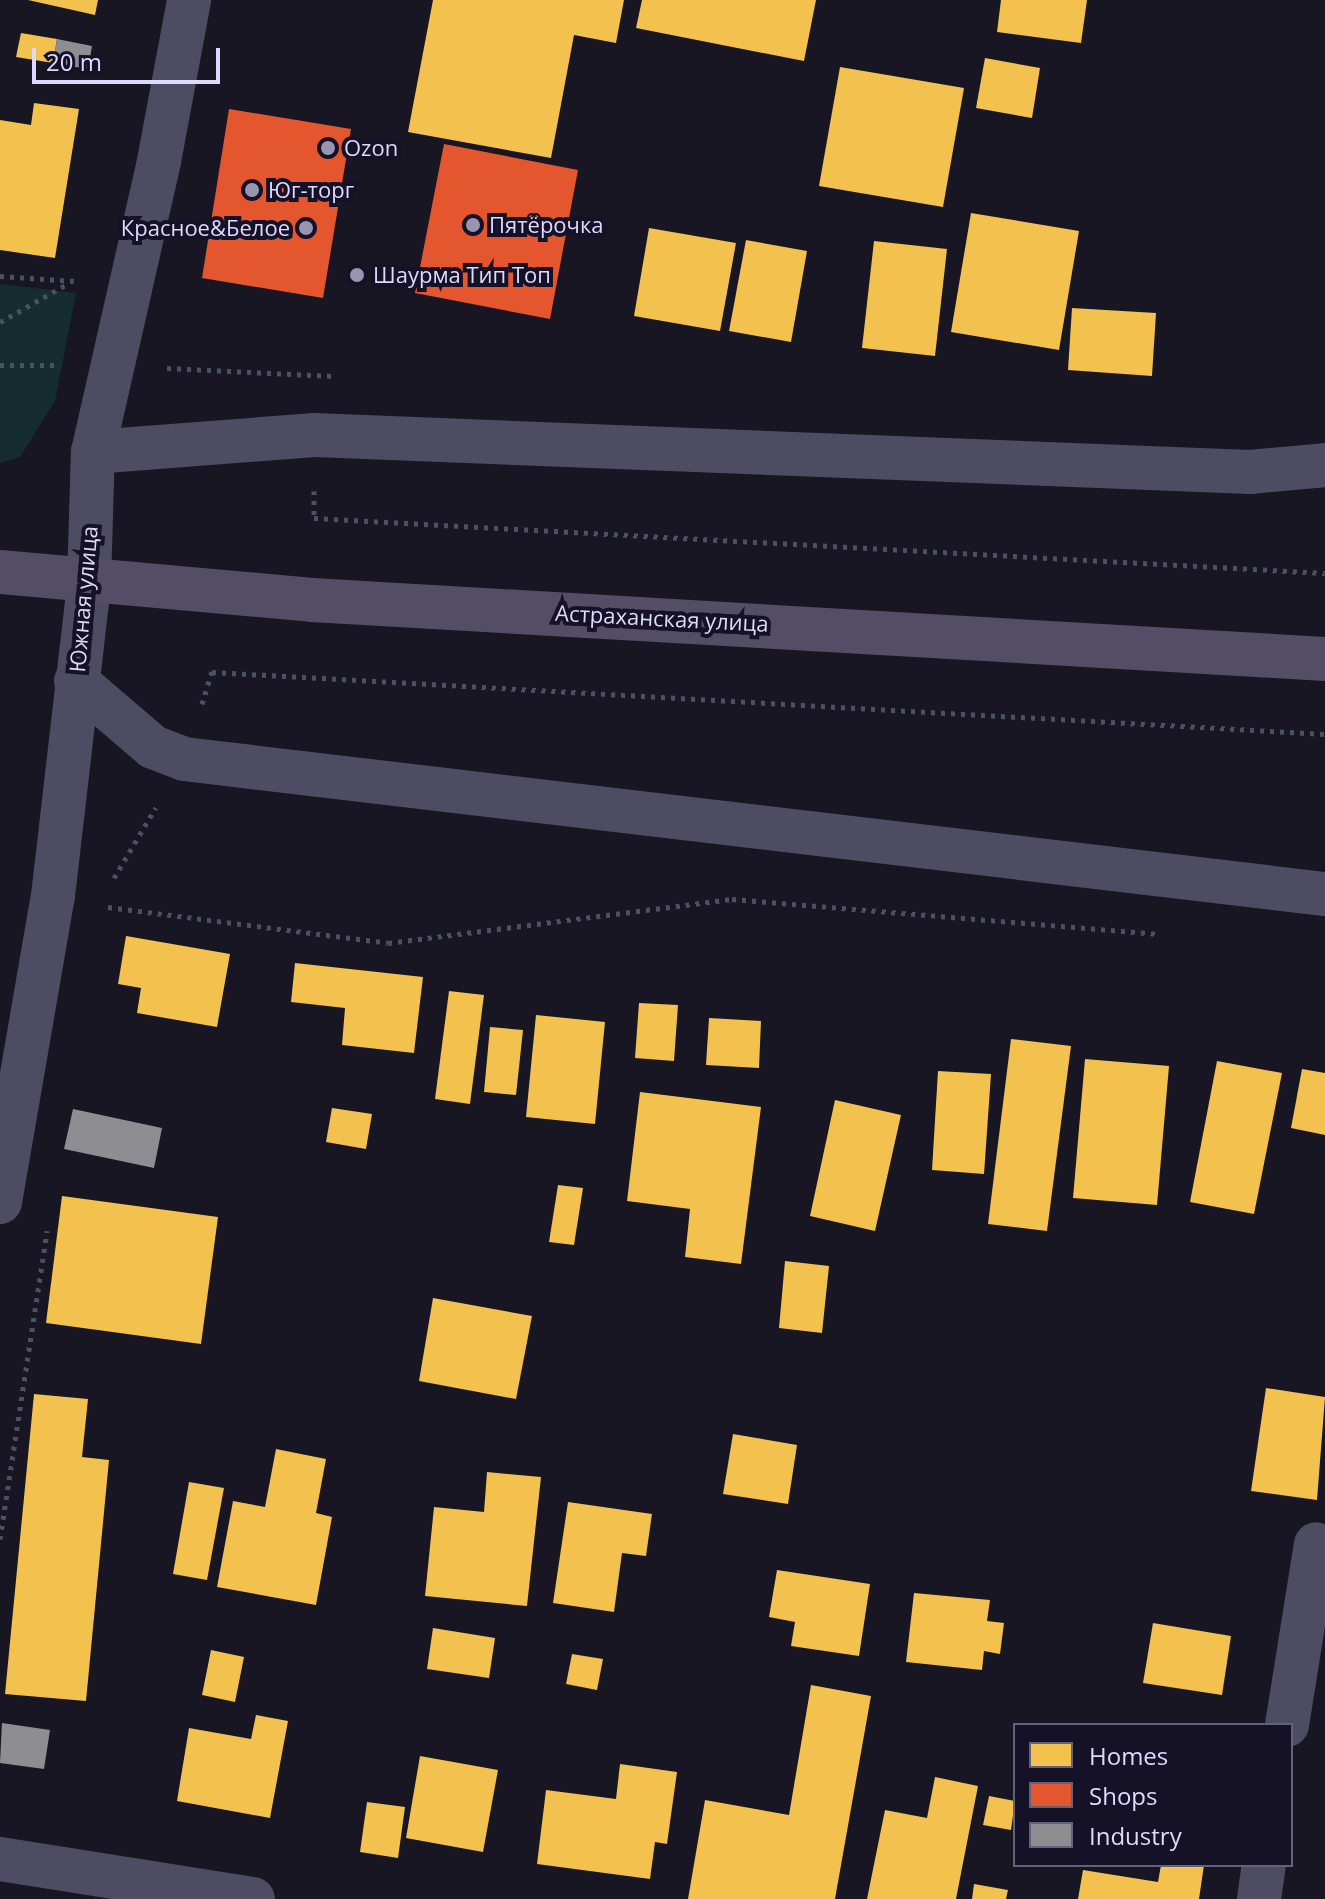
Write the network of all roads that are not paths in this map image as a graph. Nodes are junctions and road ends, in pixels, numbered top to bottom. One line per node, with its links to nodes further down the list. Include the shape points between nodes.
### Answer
1 (189, 0): 2 (street, Южная улица, via 159,161)
2 (93, 452): 3 (street, via 314,435 1250,472); 5 (street, Южная улица)
3 (1325, 465)
4 (0, 572): 5 (main road, Астраханская улица)
5 (89, 583): 6 (main road, Астраханская улица); 7 (street, Южная улица)
6 (1325, 659)
7 (76, 681): 8 (street, via 153,747 184,759); 9 (street, Южная улица, via 53,896)
8 (1325, 894)
9 (0, 1202)
10 (1316, 1544): 11 (street)
11 (1287, 1723)
12 (0, 1859): 14 (street)
13 (1264, 1867): 15 (street)
14 (253, 1899)
15 (1259, 1899)

